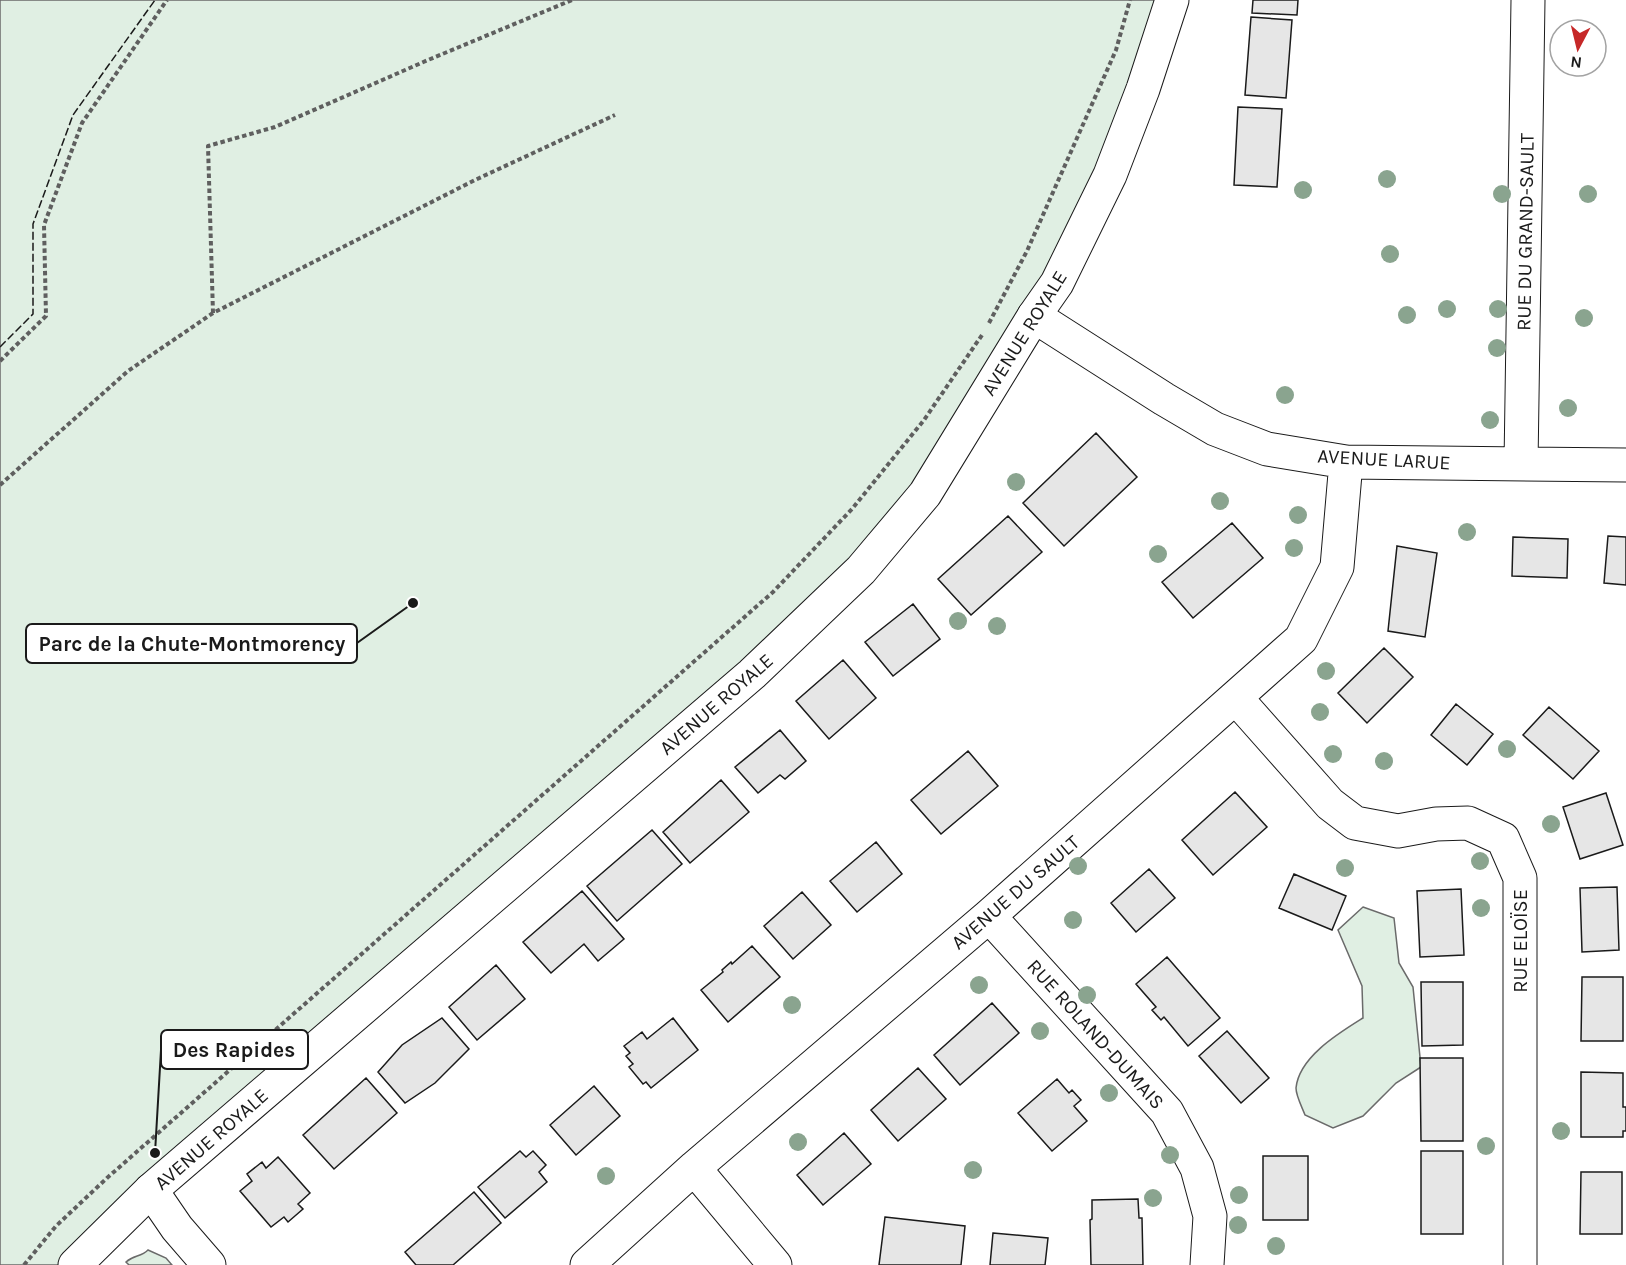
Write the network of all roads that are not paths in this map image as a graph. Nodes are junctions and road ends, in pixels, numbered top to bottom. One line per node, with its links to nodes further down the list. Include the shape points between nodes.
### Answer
1 (1172, 0): 3 (street, AVENUE ROYALE, via 1110,175 1057,283)
2 (1528, 0): 5 (street, RUE DU GRAND-SAULT)
3 (1034, 316): 4 (street, AVENUE LARUE, via 1215,429 1267,449); 10 (street, AVENUE ROYALE, via 925,494 861,570 743,682)
4 (1346, 462): 5 (street, AVENUE LARUE); 7 (street, AVENUE DU SAULT, via 1337,567 1301,639)
5 (1521, 464): 6 (street, AVENUE LARUE)
6 (1626, 465)
7 (1236, 698): 8 (street, AVENUE DU SAULT); 16 (street, RUE ELOÏSE, via 1330,804 1355,823 1398,831 1468,823 1503,839 1520,878)
8 (989, 916): 9 (street, AVENUE DU SAULT); 15 (street, RUE ROLAND-DUMAIS, via 1167,1112 1197,1168 1210,1216)
9 (694, 1168): 13 (street, AVENUE DU SAULT); 14 (street)
10 (151, 1190): 11 (street, AVENUE ROYALE); 12 (street)
11 (82, 1263)
12 (209, 1265)
13 (587, 1265)
14 (775, 1265)
15 (1207, 1265)
16 (1520, 1265)

